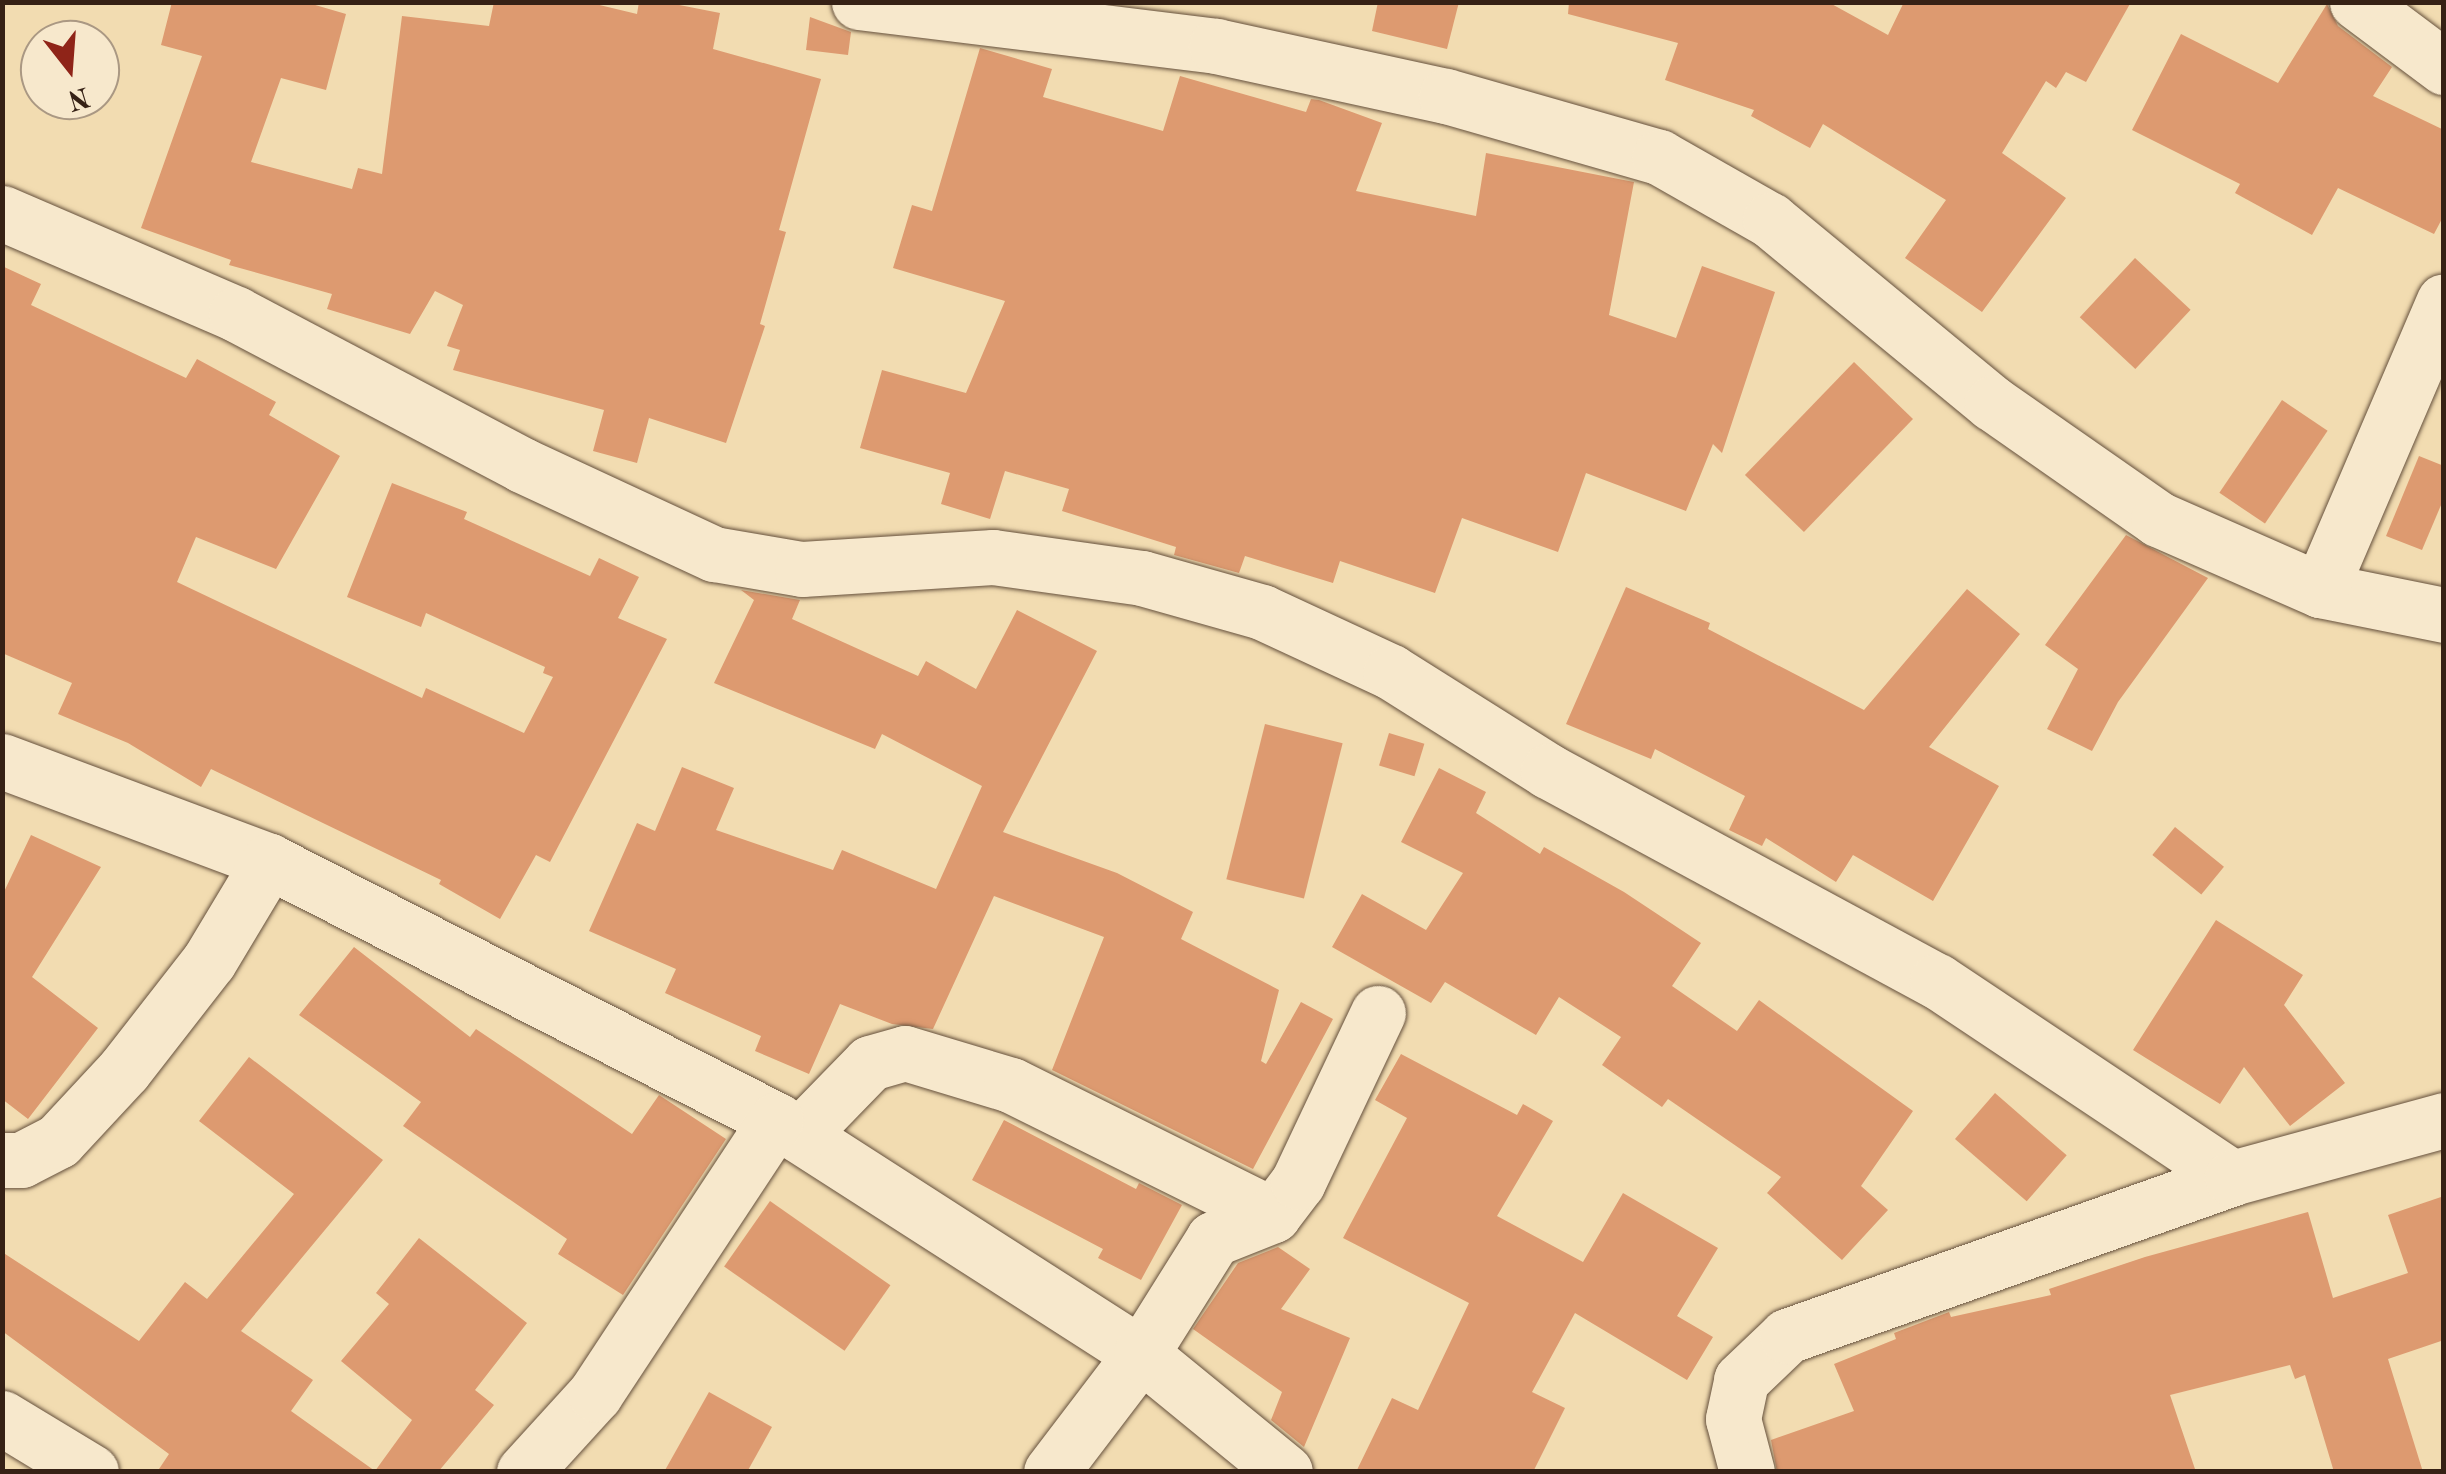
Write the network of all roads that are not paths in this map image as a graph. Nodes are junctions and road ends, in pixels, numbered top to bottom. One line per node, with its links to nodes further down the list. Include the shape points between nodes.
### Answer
1 (859, 2): 3 (street)
2 (2358, 2): 4 (street)
3 (1161, 20): 7 (street, via 1659,158 1770,220 1992,404 2158,520)
4 (2444, 66)
5 (2, 213): 15 (street, via 236,314 522,464 714,554 802,569 993,557 1142,578 1262,612 1391,672 1548,770 1936,982)
6 (2444, 301): 7 (street)
7 (2320, 590): 8 (street)
8 (2444, 615)
9 (2, 761): 10 (street)
10 (269, 861): 13 (street); 14 (street, via 209,961 124,1070 58,1141 22,1160)
11 (1378, 1013): 16 (street, via 1323,1138)
12 (2444, 1120): 15 (street)
13 (788, 1128): 16 (street, via 870,1063 905,1054 1010,1085); 17 (street); 20 (street, via 595,1394)
14 (2, 1160)
15 (2232, 1178): 23 (street, via 1786,1336 1742,1380 1733,1419)
16 (1273, 1215): 17 (street, via 1214,1240)
17 (1140, 1354): 21 (street); 22 (street)
18 (2, 1418): 19 (street)
19 (92, 1472)
20 (524, 1472)
21 (1052, 1472)
22 (1285, 1472)
23 (1747, 1472)

